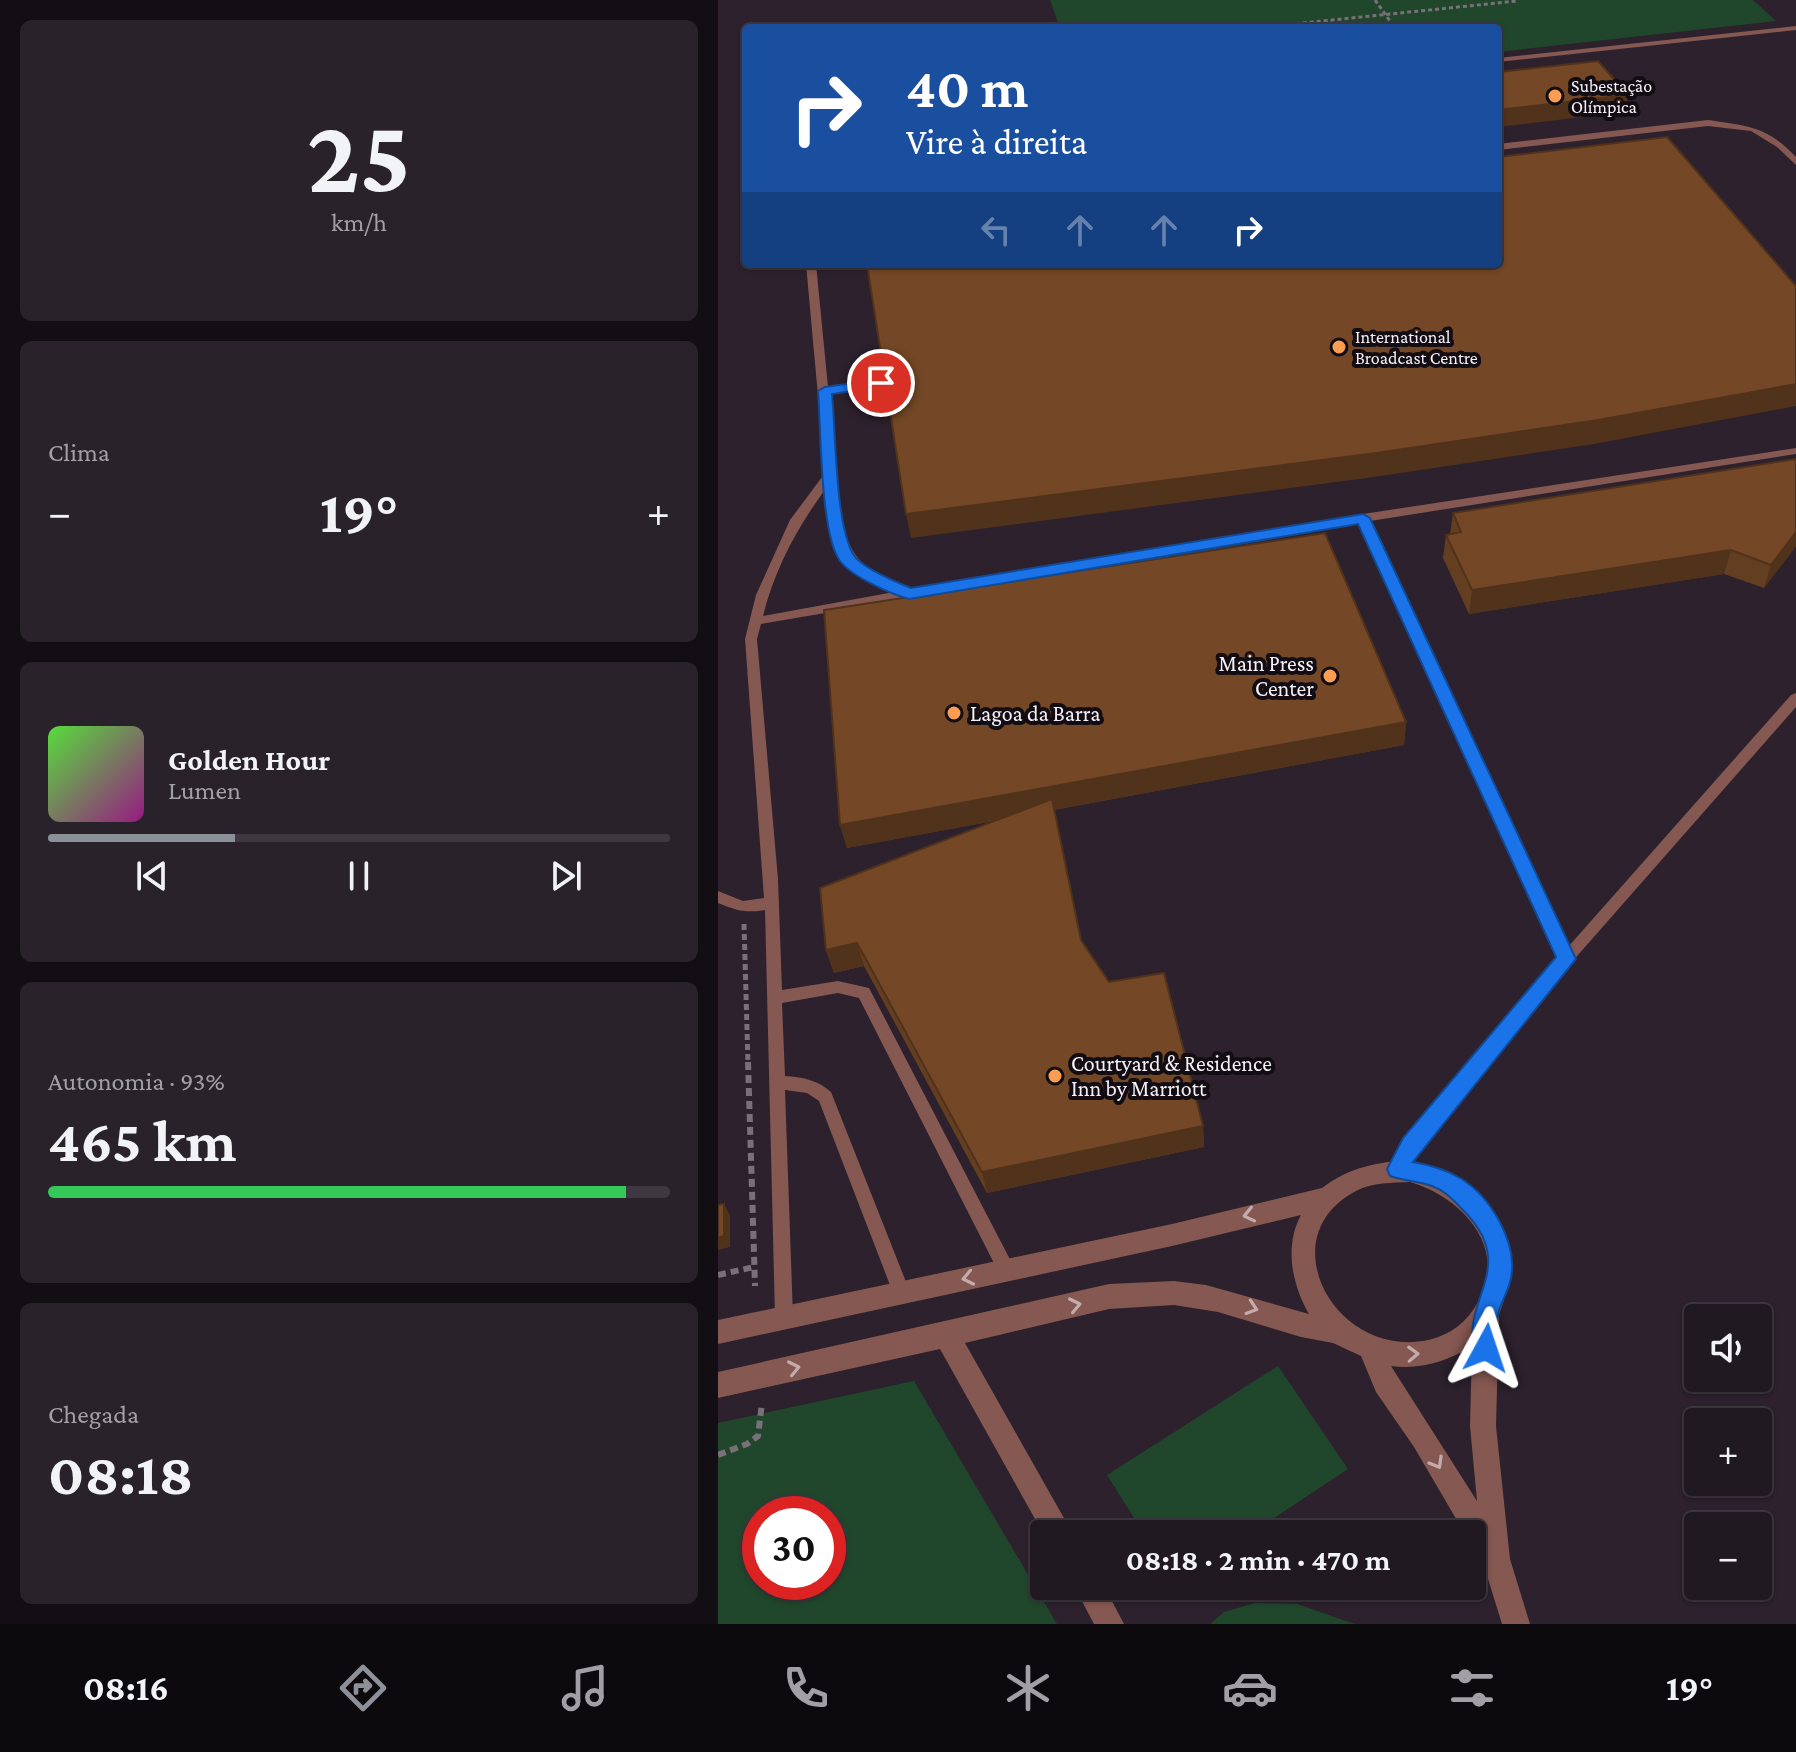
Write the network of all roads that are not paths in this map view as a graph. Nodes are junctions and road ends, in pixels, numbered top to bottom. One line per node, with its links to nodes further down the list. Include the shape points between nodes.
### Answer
1 (1796, 28): 2 (lane)
2 (1502, 60)
3 (1502, 147): 4 (lane, via 1708,123 1753,129)
4 (1796, 162)
5 (811, 268): 7 (lane)
6 (881, 383): 7 (lane)
7 (825, 391): 9 (lane)
8 (1796, 451): 10 (lane)
9 (832, 472): 11 (lane, via 836,523 847,559); 12 (lane, via 796,520)
10 (1363, 518): 11 (lane); 16 (lane)
11 (909, 594): 12 (lane)
12 (756, 621): 15 (lane, via 751,662)
13 (1796, 698): 16 (lane)
14 (718, 897): 15 (lane, via 743,907)
15 (772, 903): 17 (lane)
16 (1566, 959): 19 (lane, via 1411,1145)
17 (775, 998): 18 (lane); 21 (lane, via 838,987 864,993)
18 (777, 1083): 22 (lane, via 806,1085 825,1097); 24 (lane)
19 (1398, 1169): 20 (street, via 1352,1179); 23 (street, via 1455,1186 1485,1218 1500,1257 1500,1278)
20 (1325, 1198): 21 (street, one-way to 21); 26 (street, via 1306,1235 1304,1269 1310,1291)
21 (1006, 1269): 22 (street, one-way to 22)
22 (901, 1292): 24 (street)
23 (1486, 1315): 28 (street, one-way to 23, via 1391,1354 1429,1353 1461,1340); 31 (street, via 1483,1426)
24 (784, 1317): 25 (street)
25 (718, 1332)
26 (1340, 1332): 27 (street, one-way to 26, via 1112,1297 1176,1292); 28 (street)
27 (946, 1335): 29 (street, one-way to 27); 30 (street)
28 (1370, 1348): 31 (street, one-way to 31, via 1385,1383)
29 (718, 1385)
30 (1051, 1520)
31 (1496, 1559): 34 (street)
32 (1096, 1600): 33 (street)
33 (1110, 1624)
34 (1516, 1624)

